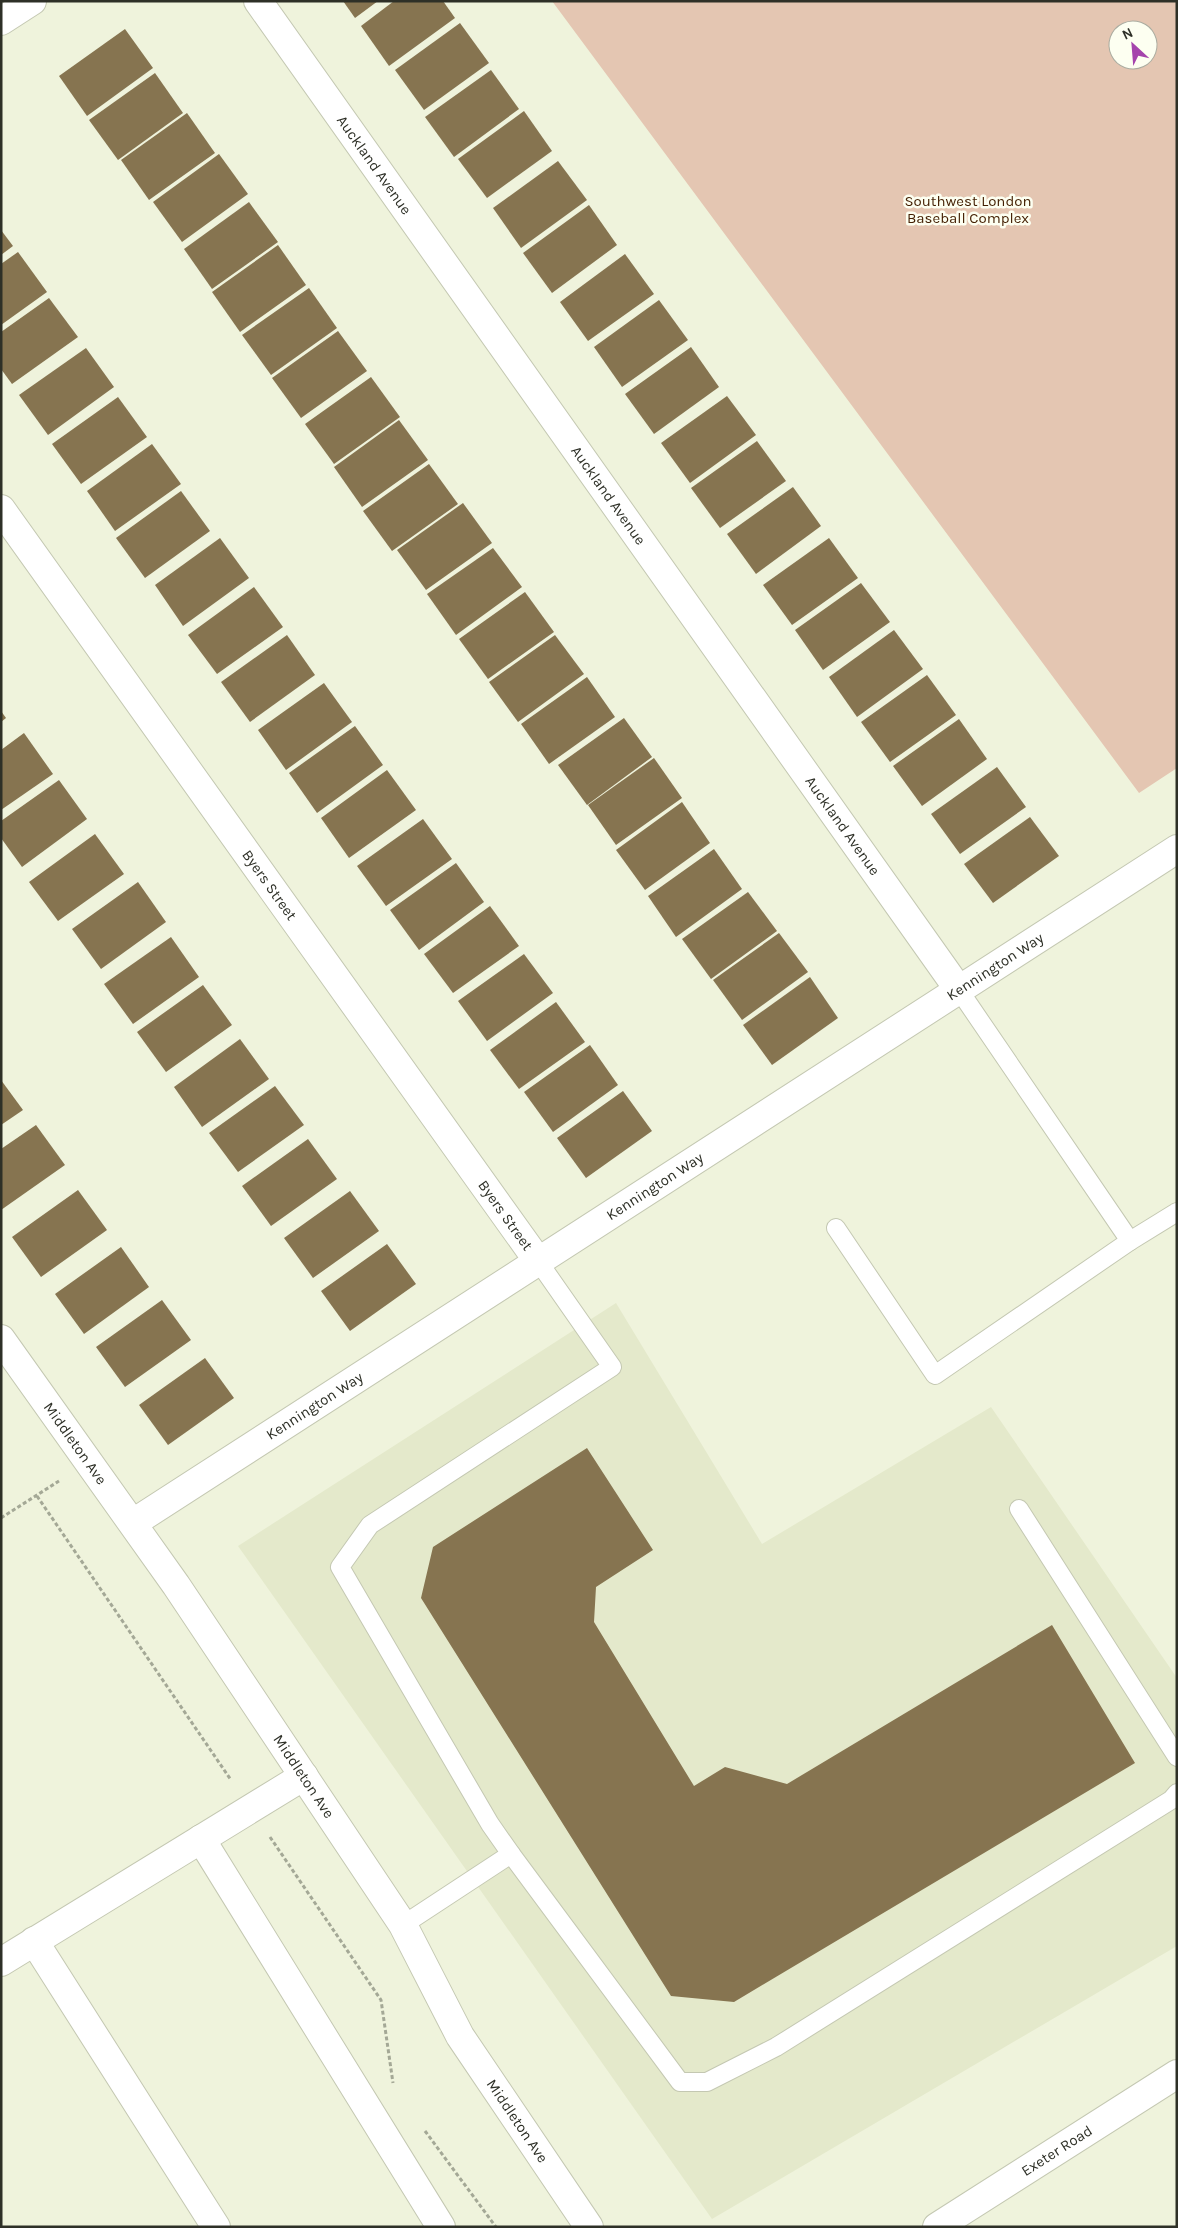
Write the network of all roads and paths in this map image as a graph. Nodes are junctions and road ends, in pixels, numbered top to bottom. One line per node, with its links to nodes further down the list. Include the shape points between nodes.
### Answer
1 (32, 1): 3 (street)
2 (258, 1): 6 (street, Auckland Avenue)
3 (1, 21)
4 (1, 509): 10 (street, Byers Street)
5 (1177, 849): 6 (street, Kennington Way)
6 (959, 990): 9 (lane); 10 (street, Kennington Way)
7 (1177, 1212): 9 (lane)
8 (836, 1228): 9 (lane, via 935,1376)
9 (1130, 1241)
10 (538, 1261): 16 (street, Kennington Way); 22 (lane, via 612,1367 370,1525 340,1567 490,1824)
11 (1, 1339): 12 (street, Middleton Ave)
12 (90, 1462): 13 (path); 16 (street, Middleton Ave)
13 (37, 1496): 15 (path); 20 (path)
14 (1019, 1509): 17 (lane)
15 (1, 1518)
16 (133, 1523): 18 (street, Middleton Ave)
17 (1177, 1757)
18 (304, 1776): 20 (street); 23 (street, Middleton Ave)
19 (1177, 1793): 22 (lane, via 1171,1800 776,2047 707,2082 680,2082)
20 (250, 1808): 21 (street); 27 (path, via 381,2000)
21 (201, 1839): 24 (street); 30 (street)
22 (511, 1854): 23 (lane)
23 (403, 1925): 32 (street, Middleton Ave, via 460,2036)
24 (34, 1941): 25 (street); 29 (street)
25 (1, 1962)
26 (1177, 2074): 33 (street, Exeter Road)
27 (395, 2091)
28 (424, 2131): 31 (path)
29 (216, 2227)
30 (441, 2227)
31 (496, 2227)
32 (589, 2227)
33 (937, 2227)

